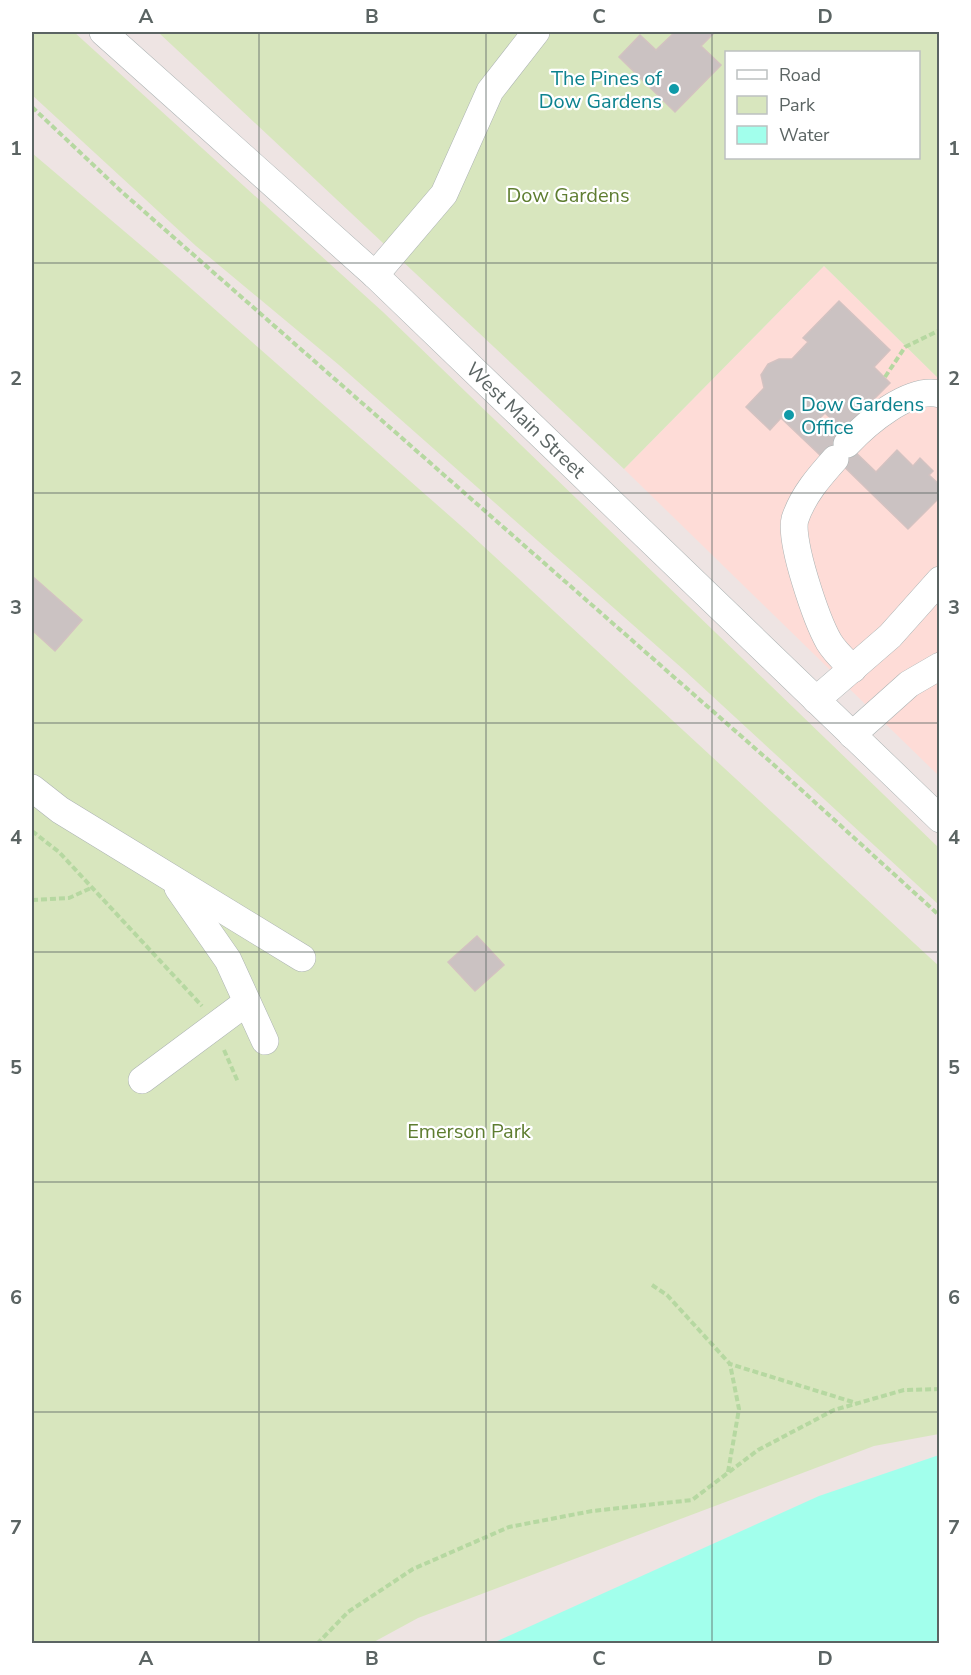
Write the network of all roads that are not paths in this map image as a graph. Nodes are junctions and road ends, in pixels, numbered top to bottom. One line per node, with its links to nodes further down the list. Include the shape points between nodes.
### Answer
1 (103, 32): 3 (street, West Main Street)
2 (536, 32): 3 (street, via 490,91 444,195)
3 (375, 275): 8 (street, West Main Street)
4 (939, 394): 7 (street, via 910,399 882,411 841,451 801,503 794,522 795,542 821,627 831,645)
5 (939, 580): 7 (street, via 890,636)
6 (939, 666): 9 (street, via 909,684)
7 (854, 669): 8 (street)
8 (816, 700): 9 (street, West Main Street)
9 (852, 735): 11 (street, West Main Street)
10 (32, 788): 12 (street, via 60,810)
11 (939, 819)
12 (172, 880): 13 (street); 14 (street, via 228,960)
13 (302, 958)
14 (247, 1002): 15 (street); 16 (street)
15 (265, 1041)
16 (142, 1080)

